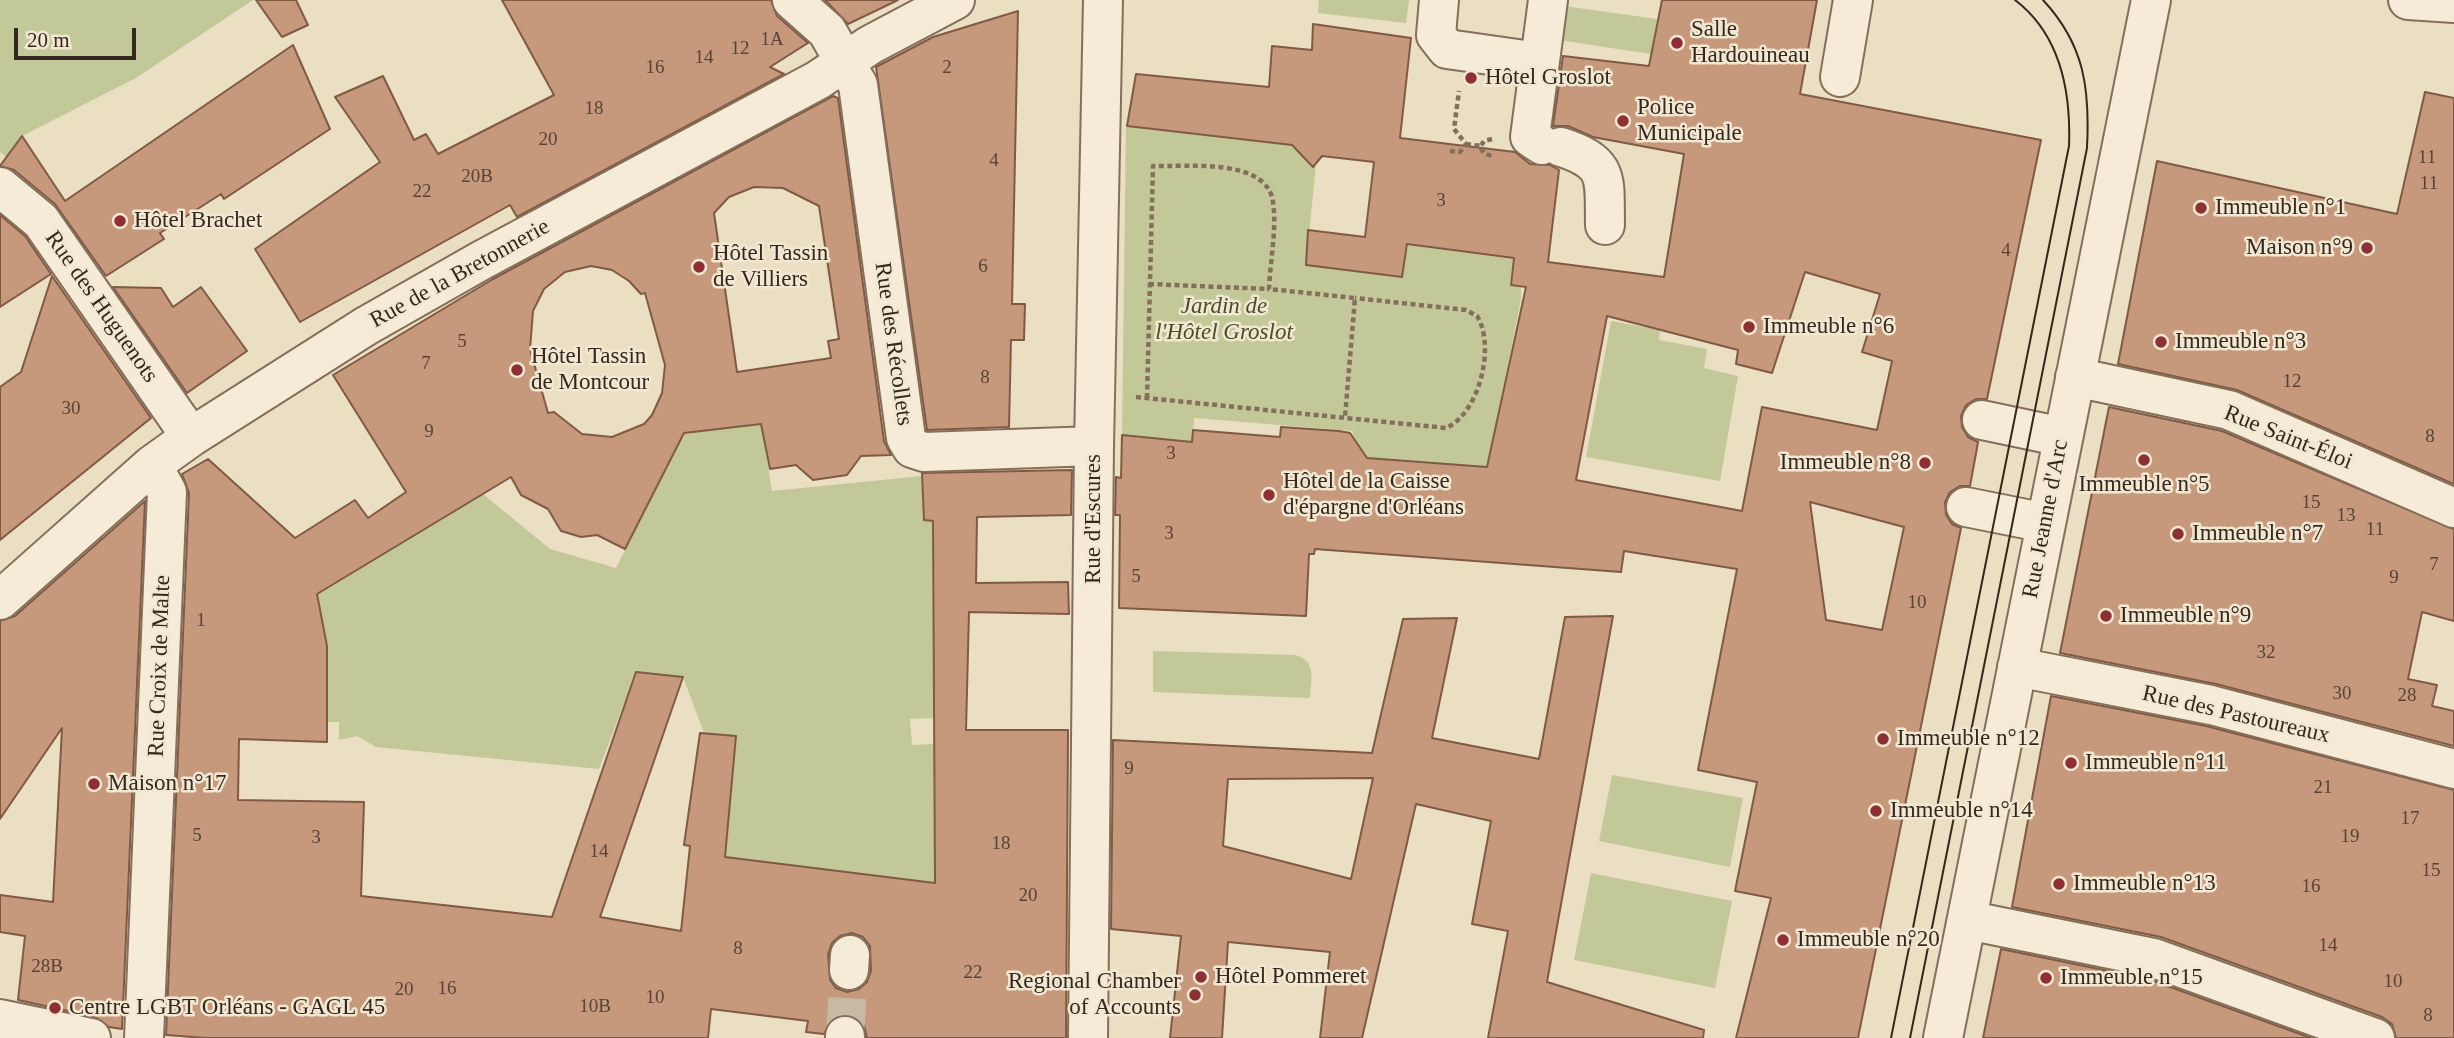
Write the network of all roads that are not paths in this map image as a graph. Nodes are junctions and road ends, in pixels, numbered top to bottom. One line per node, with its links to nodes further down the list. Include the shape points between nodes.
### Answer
1 (792, 0): 10 (street, Rue des Récollets, via 827,32)
2 (955, 0): 10 (street, Rue de la Bretonnerie)
3 (1103, 0): 19 (street, Rue d'Escures)
4 (1439, 0): 11 (street, via 1436,35 1447,49)
5 (1548, 0): 11 (street)
6 (1853, 0): 12 (street)
7 (2151, 0): 15 (street, Rue Jeanne d'Arc)
8 (2408, 0): 9 (street)
9 (2454, 3)
10 (846, 61): 17 (street, Rue de la Bretonnerie, via 378,319); 19 (street, Rue des Récollets, via 858,85 906,438 924,452)
11 (1539, 62): 14 (street, via 1530,136 1585,154 1600,169)
12 (1840, 77)
13 (0, 187): 17 (street, Rue des Huguenots, via 40,220)
14 (1605, 225)
15 (2075, 377): 18 (street, Rue Jeanne d'Arc); 22 (street, Rue Saint-Éloi, via 2229,410)
16 (1982, 420): 18 (street)
17 (191, 437): 20 (street, Rue de la Bretonnerie)
18 (2063, 437): 23 (street, Rue Jeanne d'Arc)
19 (1094, 446): 31 (street, Rue d'Escures)
20 (160, 478): 24 (street, Rue de la Bretonnerie); 30 (street, Rue Croix de Malte)
21 (1966, 507): 23 (street)
22 (2454, 508)
23 (2046, 523): 25 (street, Rue Jeanne d'Arc)
24 (0, 600)
25 (2017, 667): 26 (street, Rue des Pastoureaux, via 2211,705); 27 (street, Rue Jeanne d'Arc)
26 (2454, 769)
27 (1967, 920): 32 (street, Rue Jeanne d'Arc); 33 (street, via 2154,958)
28 (0, 1020): 29 (street)
29 (92, 1038)
30 (145, 1038)
31 (1088, 1038)
32 (1943, 1038)
33 (2375, 1038)

